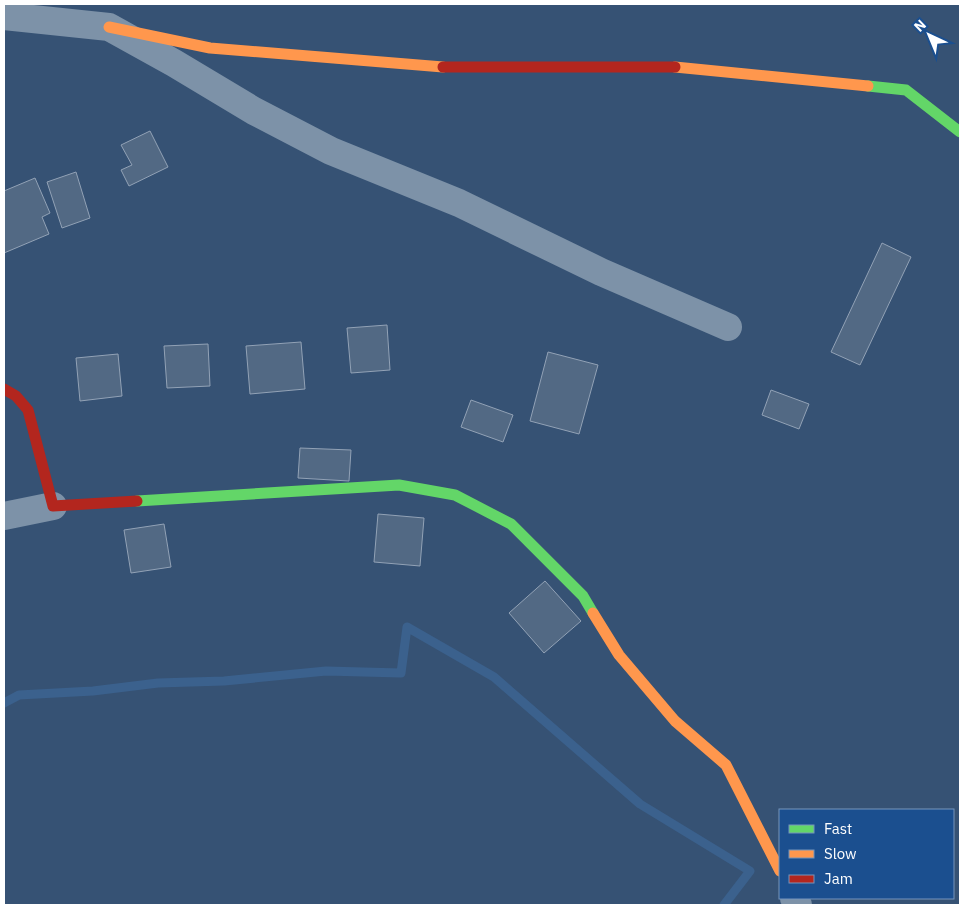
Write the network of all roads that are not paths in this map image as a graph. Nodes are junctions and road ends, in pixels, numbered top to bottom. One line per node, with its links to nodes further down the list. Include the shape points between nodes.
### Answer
1 (4, 16): 2 (street)
2 (109, 27): 3 (street, via 210,48 446,67 684,67 906,90); 4 (street, via 254,111 331,151 459,203 601,272)
3 (960, 132)
4 (728, 327)
5 (4, 389): 6 (street, via 16,396 28,410)
6 (53, 506): 7 (street); 8 (street, via 399,485 455,495 511,524 583,596 619,655 675,721 726,765)
7 (4, 516)
8 (779, 869)

